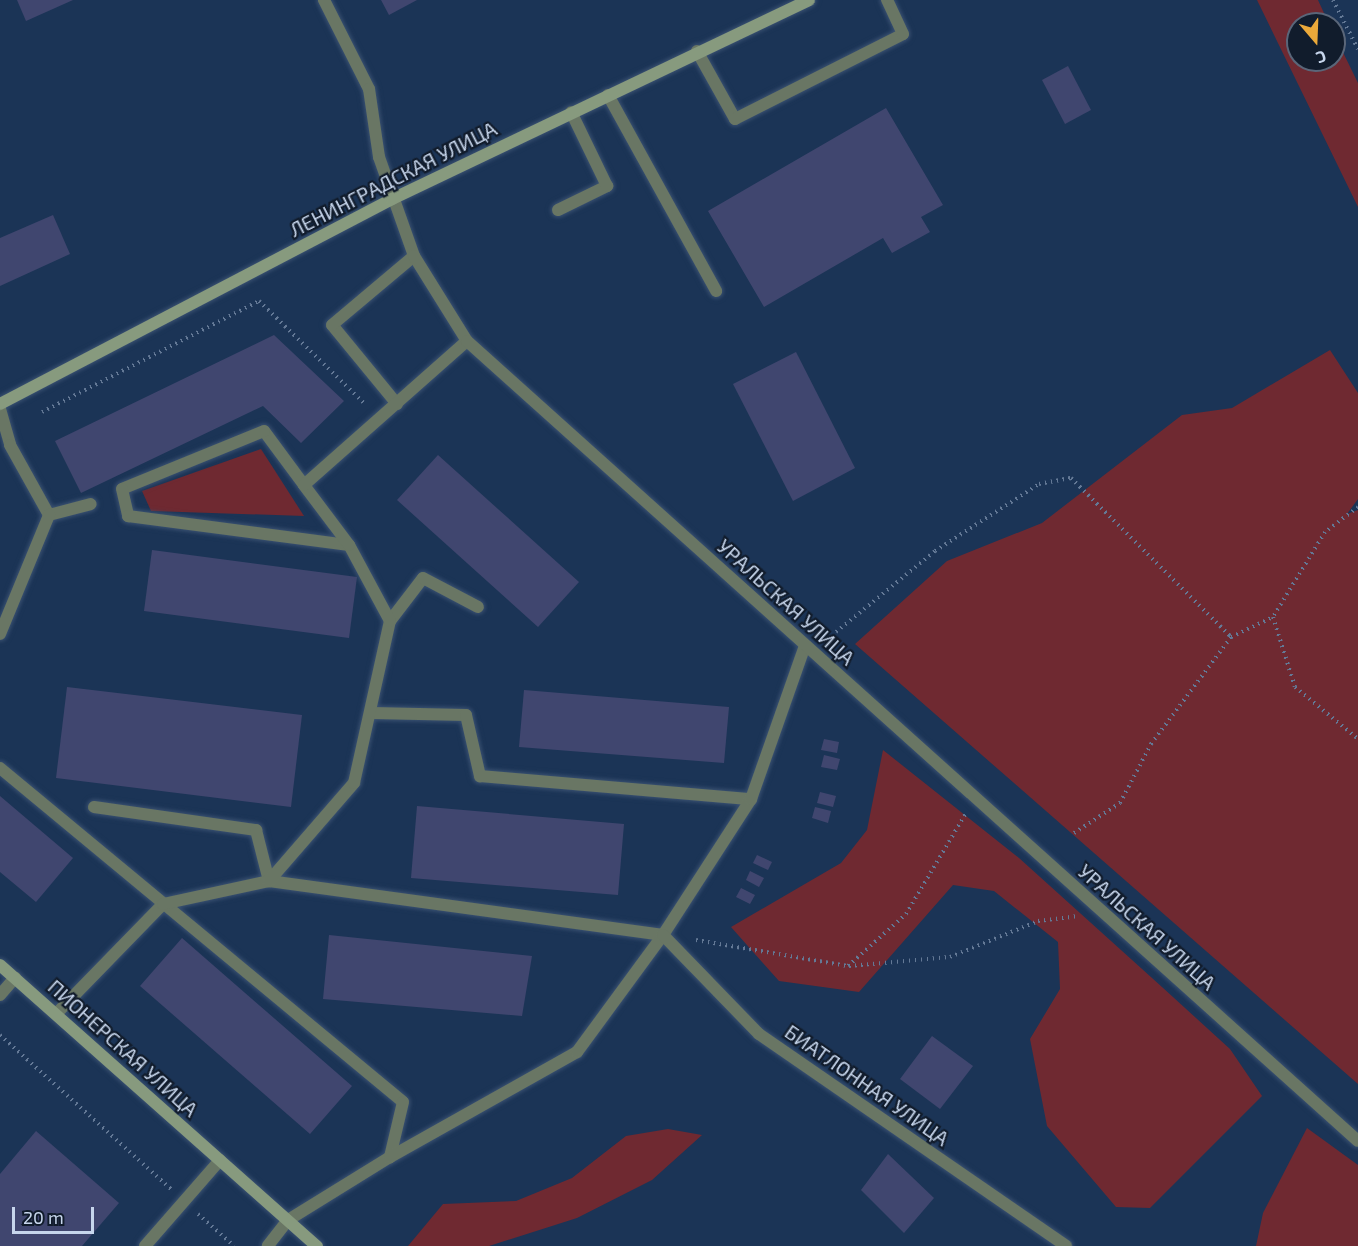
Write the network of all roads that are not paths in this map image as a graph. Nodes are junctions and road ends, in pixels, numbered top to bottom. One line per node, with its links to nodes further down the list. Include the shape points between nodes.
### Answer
1 (324, 0): 7 (street, УРАЛЬСКАЯ УЛИЦА, via 369,89)
2 (809, 0): 4 (main road, ЛЕНИНГРАДСКАЯ УЛИЦА)
3 (887, 0): 4 (street, via 903,34 735,119)
4 (697, 51): 5 (main road, ЛЕНИНГРАДСКАЯ УЛИЦА)
5 (608, 94): 6 (main road, ЛЕНИНГРАДСКАЯ УЛИЦА); 10 (street)
6 (571, 112): 7 (main road, ЛЕНИНГРАДСКАЯ УЛИЦА); 8 (street, via 608,186)
7 (392, 199): 9 (street, УРАЛЬСКАЯ УЛИЦА); 12 (main road, ЛЕНИНГРАДСКАЯ УЛИЦА)
8 (558, 210)
9 (414, 256): 11 (street, УРАЛЬСКАЯ УЛИЦА); 13 (street, via 332,325)
10 (716, 291)
11 (467, 341): 13 (street); 23 (street, УРАЛЬСКАЯ УЛИЦА)
12 (0, 404)
13 (397, 404): 16 (street)
14 (0, 409): 15 (street)
15 (5, 448): 18 (street)
16 (304, 485): 19 (street); 19 (street, via 264,431 122,489 128,516)
17 (91, 504): 18 (street)
18 (49, 515): 22 (street)
19 (349, 545): 21 (street)
20 (478, 607): 21 (street, via 423,578)
21 (390, 621): 24 (street)
22 (0, 634)
23 (805, 646): 26 (street); 35 (street, УРАЛЬСКАЯ УЛИЦА)
24 (372, 713): 26 (street, via 466,715 480,776); 28 (street, via 354,783)
25 (0, 768): 29 (street)
26 (751, 799): 30 (street)
27 (94, 807): 28 (street, via 256,830)
28 (269, 881): 29 (street); 30 (street)
29 (163, 904): 34 (street); 36 (street, via 403,1102)
30 (663, 935): 36 (street, via 577,1052); 42 (street, БИАТЛОННАЯ УЛИЦА, via 759,1034)
31 (0, 965): 32 (main road, ПИОНЕРСКАЯ УЛИЦА)
32 (15, 978): 33 (street); 34 (main road, ПИОНЕРСКАЯ УЛИЦА)
33 (0, 995)
34 (56, 1014): 37 (main road, ПИОНЕРСКАЯ УЛИЦА)
35 (1358, 1141)
36 (390, 1157): 38 (street)
37 (220, 1160): 38 (main road, ПИОНЕРСКАЯ УЛИЦА); 39 (street)
38 (288, 1220): 40 (street); 41 (main road, ПИОНЕРСКАЯ УЛИЦА)
39 (145, 1246)
40 (268, 1246)
41 (317, 1246)
42 (1066, 1246)

